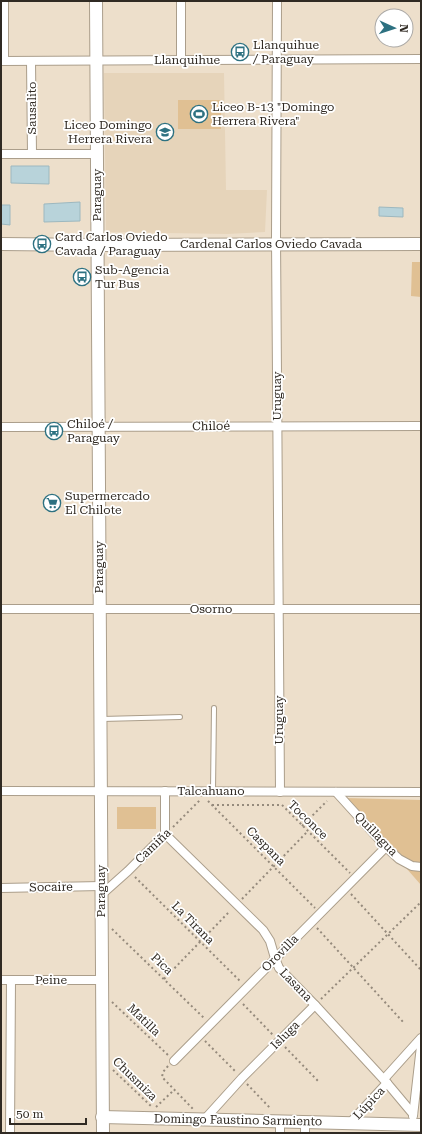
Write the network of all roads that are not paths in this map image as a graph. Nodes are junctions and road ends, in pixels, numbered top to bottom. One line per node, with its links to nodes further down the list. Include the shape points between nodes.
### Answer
1 (4, 1): 8 (street)
2 (96, 1): 10 (street, Paraguay)
3 (181, 1): 6 (street)
4 (277, 1): 7 (street, Uruguay)
5 (421, 59): 7 (street, Llanquihue)
6 (181, 60): 7 (street, Llanquihue); 10 (street, Llanquihue)
7 (276, 60): 15 (street, Uruguay)
8 (3, 61): 9 (street, Llanquihue)
9 (31, 61): 10 (street, Llanquihue); 12 (street, Sausalito)
10 (97, 61): 13 (street, Paraguay)
11 (1, 154): 12 (street)
12 (32, 154): 13 (street)
13 (97, 154): 17 (street, Paraguay)
14 (1, 244): 17 (street, Cardenal Carlos Oviedo Cavada)
15 (276, 244): 16 (street, Cardenal Carlos Oviedo Cavada); 17 (street, Cardenal Carlos Oviedo Cavada); 18 (street, Uruguay)
16 (421, 244)
17 (98, 245): 21 (street, Paraguay)
18 (278, 426): 19 (street, Chiloé); 21 (street, Chiloé); 24 (street, Uruguay)
19 (421, 426)
20 (1, 427): 21 (street, Chiloé)
21 (99, 428): 23 (street, Paraguay)
22 (1, 609): 23 (street, Osorno)
23 (99, 609): 24 (street, Osorno); 28 (street, Paraguay)
24 (278, 609): 25 (street, Osorno); 33 (street, Uruguay)
25 (421, 609)
26 (214, 708): 32 (lane)
27 (180, 717): 28 (lane)
28 (100, 719): 30 (street, Paraguay)
29 (1, 791): 30 (street, Talcahuano)
30 (100, 791): 31 (street, Talcahuano); 40 (street, Paraguay)
31 (165, 791): 32 (street, Talcahuano); 36 (street)
32 (213, 792): 33 (street, Talcahuano)
33 (280, 792): 34 (street, Talcahuano)
34 (336, 792): 35 (street, Talcahuano); 37 (street, Quillagua)
35 (421, 792)
36 (165, 834): 40 (street, Camiña, via 128,871); 41 (street, Lasana, via 263,930 270,941)
37 (386, 847): 38 (street, Quillagua, via 405,863); 41 (street, Orovilla)
38 (421, 867)
39 (1, 888): 40 (street, Socaire)
40 (101, 890): 44 (street, Paraguay)
41 (275, 958): 45 (street, Lasana, via 279,968); 48 (street, Orovilla)
42 (1, 980): 43 (street, Peine)
43 (11, 980): 44 (street, Peine); 57 (street)
44 (101, 986): 51 (street, Paraguay)
45 (315, 1005): 50 (street, Lasana); 52 (street, Isluga)
46 (421, 1038): 50 (street, Lúpica)
47 (421, 1046): 49 (street)
48 (174, 1060)
49 (420, 1064): 53 (street)
50 (386, 1081): 53 (street, Lasana); 54 (street, Lúpica)
51 (102, 1117): 52 (street, Domingo Faustino Sarmiento); 58 (street, Paraguay)
52 (204, 1120): 55 (street, Domingo Faustino Sarmiento)
53 (416, 1121): 54 (street, Domingo Faustino Sarmiento)
54 (350, 1123): 56 (street, Domingo Faustino Sarmiento)
55 (280, 1127): 56 (street, Domingo Faustino Sarmiento)
56 (305, 1127)
57 (10, 1133)
58 (103, 1133)

